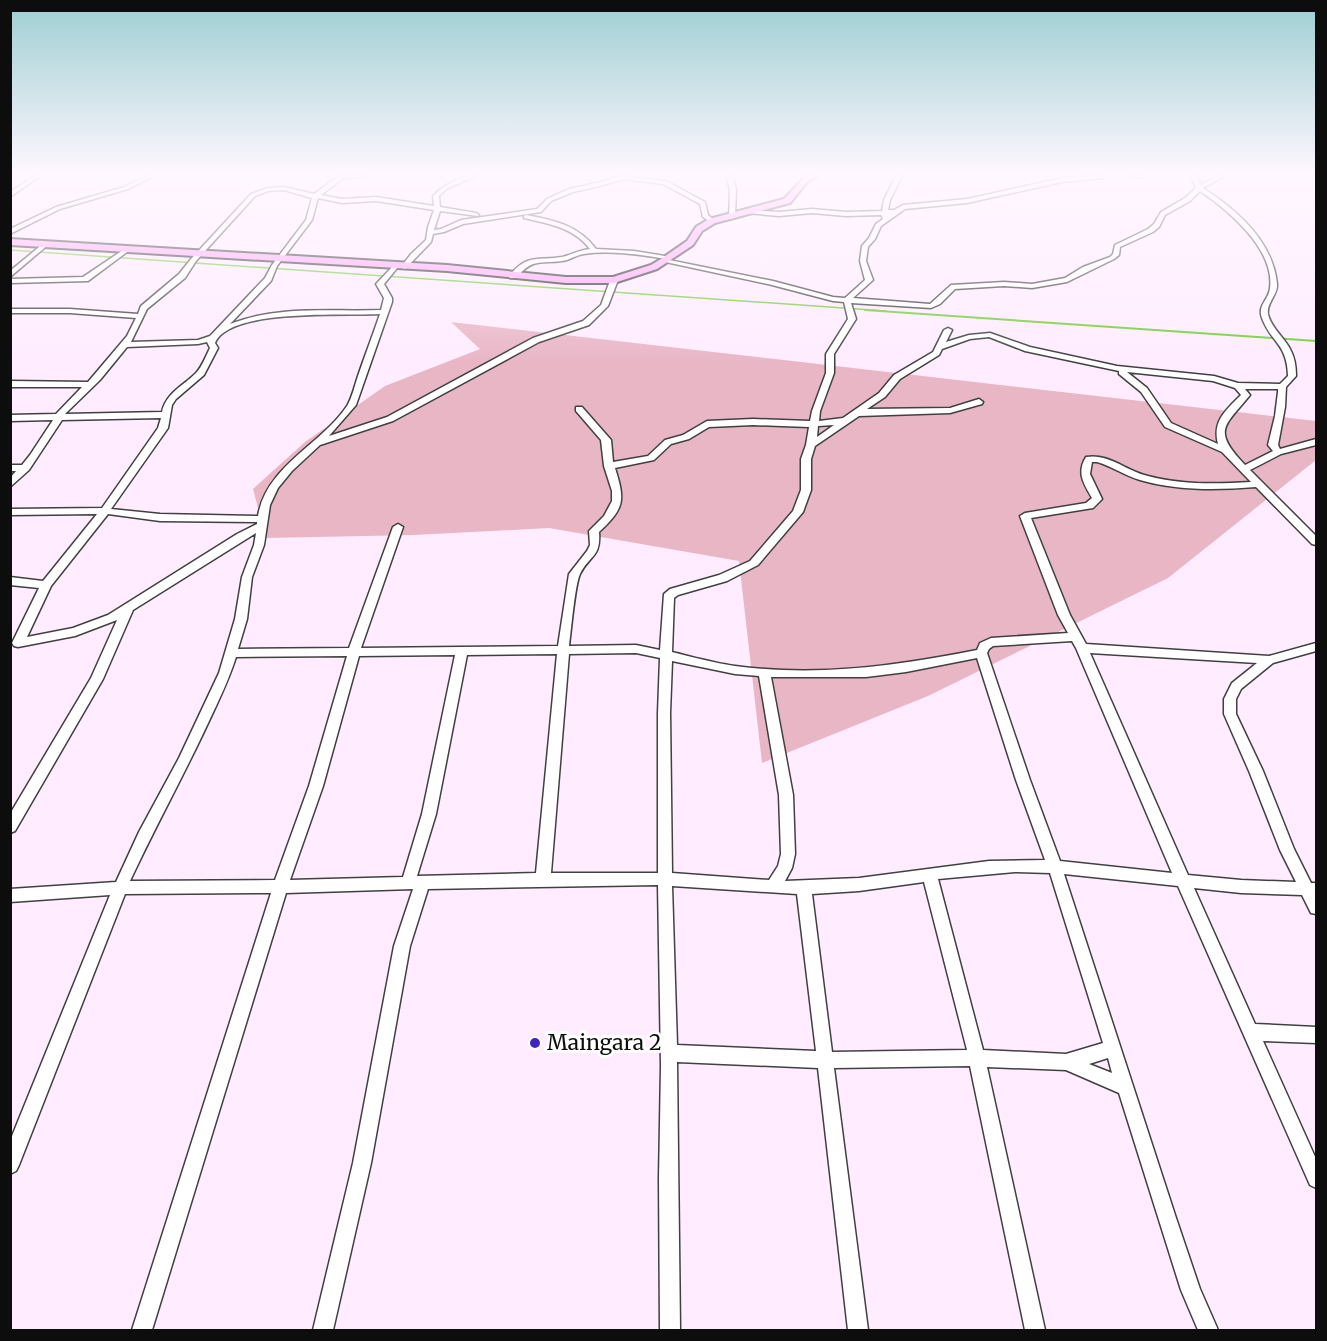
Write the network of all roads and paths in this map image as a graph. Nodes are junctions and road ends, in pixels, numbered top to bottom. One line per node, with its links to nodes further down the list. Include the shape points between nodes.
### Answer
1 (213, 239): 13 (street)
2 (296, 239): 14 (street)
3 (429, 239): 16 (street)
4 (582, 239): 12 (street)
5 (693, 239): 15 (street)
6 (872, 239): 21 (street, via 864,249 869,280)
7 (1137, 239): 21 (street, via 1117,246 1115,257 1067,280 1032,286 954,287 931,306)
8 (1255, 239): 33 (street, via 1272,271 1274,286 1264,311 1276,336 1290,351 1292,376)
9 (10, 242): 10 (street)
10 (46, 244): 11 (street); 17 (street)
11 (128, 249): 13 (street); 20 (street, via 85,279)
12 (595, 252): 15 (street); 18 (street, via 529,262)
13 (199, 254): 14 (street); 24 (street, via 182,276)
14 (281, 259): 16 (street); 26 (street, via 268,279)
15 (666, 259): 19 (street); 21 (street, via 833,298)
16 (401, 266): 18 (street); 23 (street, via 380,284 388,298)
17 (10, 275)
18 (513, 276): 19 (street)
19 (614, 280): 43 (street, via 604,306 586,323 537,340 390,419)
20 (10, 281)
21 (847, 305): 41 (street, via 852,319 830,354 830,373)
22 (10, 311): 24 (street)
23 (383, 312): 26 (street, via 295,313 248,320); 43 (street, via 352,405)
24 (139, 316): 27 (street)
25 (948, 330): 28 (street)
26 (214, 338): 27 (street); 37 (street, via 214,348 201,373 177,391)
27 (124, 345): 31 (street)
28 (940, 347): 29 (street, via 990,335 1028,349); 36 (street, via 897,376 888,391)
29 (1117, 368): 32 (street, via 1195,375); 45 (street, via 1144,390 1168,425)
30 (10, 384): 31 (street)
31 (88, 385): 38 (street)
32 (1238, 386): 33 (street); 45 (street, via 1246,395 1222,420 1219,431)
33 (1282, 387): 46 (street, via 1273,445)
34 (979, 402): 36 (street, via 943,411)
35 (579, 409): 47 (street, via 606,440)
36 (855, 414): 40 (street)
37 (166, 415): 38 (street); 54 (street, via 163,428)
38 (59, 417): 39 (street); 49 (street)
39 (10, 418)
40 (843, 421): 41 (street); 44 (street)
41 (814, 424): 44 (street); 47 (street, via 707,424 692,435 668,442 651,458)
42 (1317, 442): 46 (street)
43 (317, 443): 53 (street, via 282,478)
44 (811, 445): 72 (street, via 801,506 759,559 732,574 670,594)
45 (1225, 450): 50 (street)
46 (1278, 453): 50 (street)
47 (609, 466): 66 (street, via 618,491 617,501 608,518 594,531 592,552 574,573)
48 (10, 468): 49 (street)
49 (26, 468): 51 (street)
50 (1244, 469): 52 (street)
51 (10, 484)
52 (1259, 484): 59 (street); 64 (street, via 1204,487 1145,479 1101,459 1089,459 1084,465 1085,477 1097,499 1089,506 1025,516)
53 (265, 505): 56 (street); 57 (street)
54 (105, 511): 55 (street); 56 (street, via 145,517); 61 (street)
55 (10, 512)
56 (236, 516): 57 (street)
57 (262, 523): 62 (street); 69 (street)
58 (398, 527): 68 (street)
59 (1317, 542)
60 (10, 581): 61 (street)
61 (46, 585): 63 (street)
62 (126, 610): 63 (street, via 82,629); 75 (street, via 97,679)
63 (14, 643): 71 (street)
64 (1079, 643): 70 (street, via 991,642); 73 (street); 80 (street)
65 (1317, 647): 73 (street)
66 (563, 650): 67 (street); 72 (street, via 636,649); 78 (street)
67 (462, 651): 68 (street); 81 (street)
68 (355, 652): 69 (street); 82 (street, via 316,786)
69 (231, 653): 84 (street, via 185,759)
70 (981, 653): 74 (street, via 866,673); 76 (street)
71 (10, 655)
72 (667, 655): 74 (street, via 699,664); 79 (street)
73 (1269, 660): 86 (street, via 1236,686 1230,699 1230,714 1287,850)
74 (764, 672): 83 (street, via 786,795 788,854 785,868)
75 (10, 827)
76 (1055, 867): 77 (street, via 1013,866); 80 (street); 91 (street)
77 (930, 875): 85 (street); 93 (street)
78 (543, 879): 79 (street); 81 (street)
79 (664, 879): 83 (street); 92 (street)
80 (1183, 881): 86 (street); 89 (street)
81 (415, 883): 82 (street); 100 (street, via 362,1163)
82 (280, 887): 84 (street); 99 (street)
83 (773, 887): 85 (street)
84 (120, 888): 87 (street); 97 (street)
85 (804, 888): 94 (street)
86 (1311, 889): 88 (street)
87 (10, 896)
88 (1317, 908)
89 (1251, 1032): 90 (street); 98 (street)
90 (1317, 1035)
91 (1114, 1048): 95 (street); 96 (street)
92 (669, 1053): 94 (street); 101 (street)
93 (977, 1058): 94 (street); 95 (street); 103 (street)
94 (826, 1060): 102 (street)
95 (1066, 1062): 96 (street)
96 (1126, 1088): 104 (street, via 1170,1228)
97 (10, 1165)
98 (1317, 1179)
99 (142, 1330)
100 (323, 1330)
101 (670, 1330)
102 (858, 1330)
103 (1035, 1330)
104 (1208, 1330)

